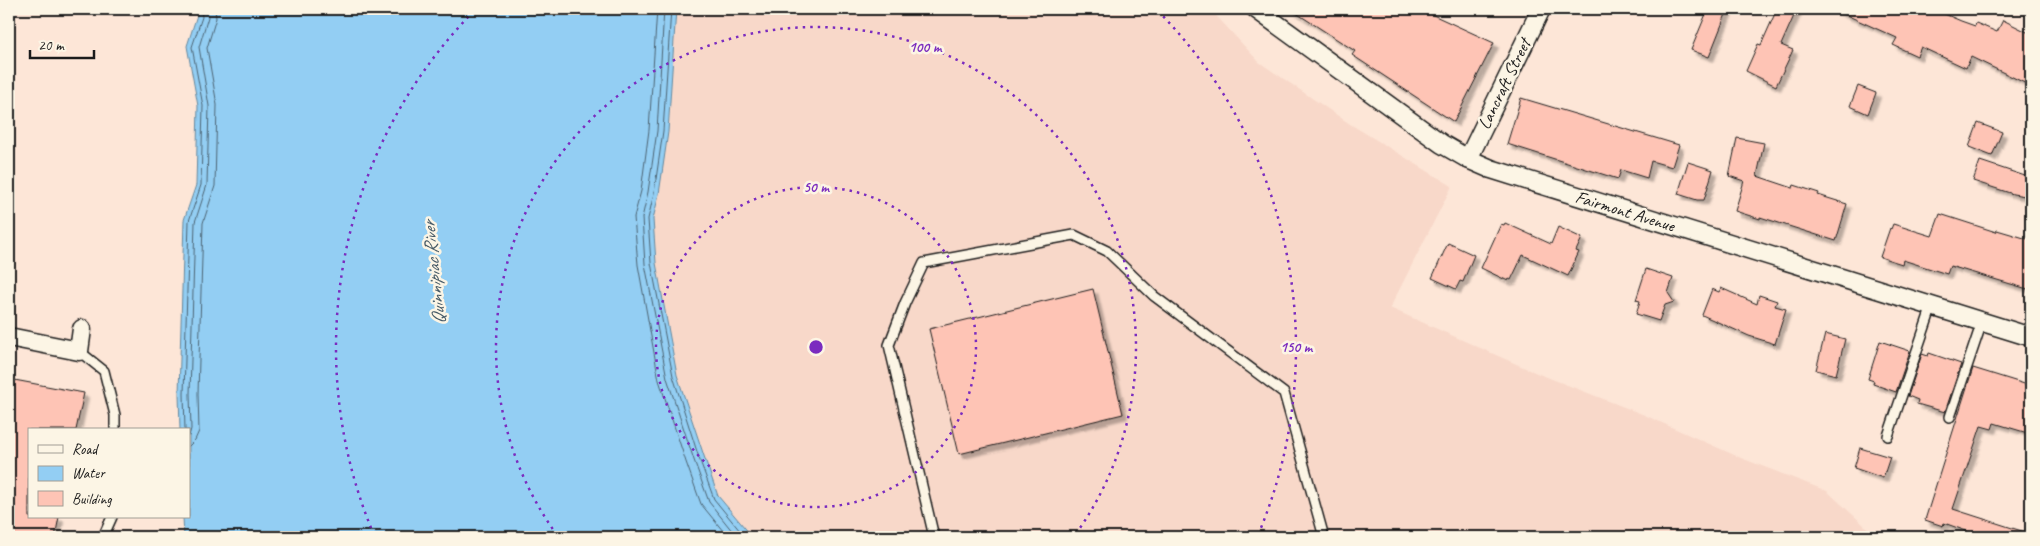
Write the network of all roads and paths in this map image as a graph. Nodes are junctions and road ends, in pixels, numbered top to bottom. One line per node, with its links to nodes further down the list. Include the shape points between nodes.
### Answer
1 (1256, 9): 3 (street, Fairmont Avenue)
2 (1541, 9): 3 (street, Lancraft Street)
3 (1468, 159): 4 (street, Fairmont Avenue, via 1491,169)
4 (1932, 306): 5 (street, Fairmont Avenue); 12 (lane)
5 (1982, 322): 8 (street, Fairmont Avenue); 10 (lane)
6 (82, 329): 9 (street)
7 (9, 336): 9 (street)
8 (2031, 337)
9 (79, 351): 11 (lane, via 104,371)
10 (1950, 417)
11 (115, 428)
12 (1888, 436)
13 (112, 518): 14 (lane)
14 (103, 537)
15 (934, 537): 16 (lane, via 889,344 905,303 924,263 1074,235 1107,251 1154,296 1284,393)
16 (1324, 537)

